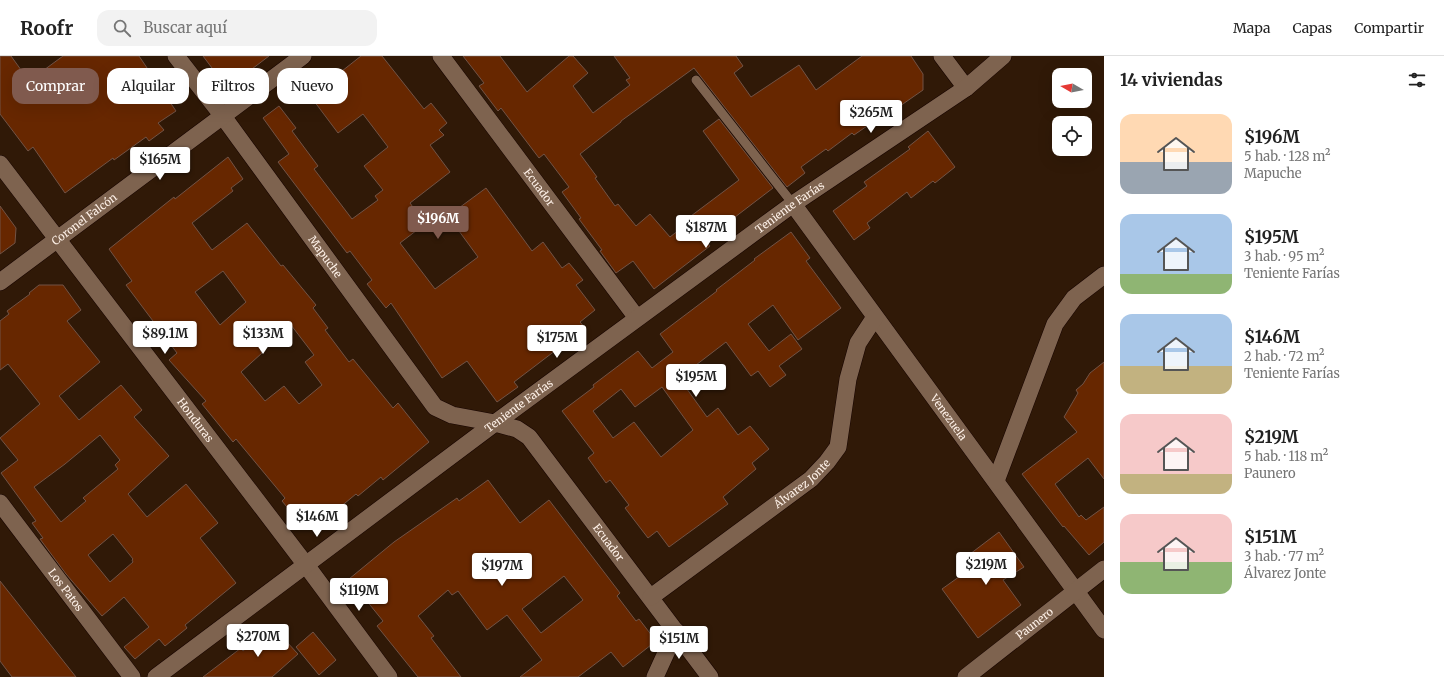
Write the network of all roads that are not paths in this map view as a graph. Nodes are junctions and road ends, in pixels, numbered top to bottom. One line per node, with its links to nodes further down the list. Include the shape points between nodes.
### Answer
1 (176, 56): 8 (street, Mapuche)
2 (302, 56): 8 (street, Coronel Falcón)
3 (441, 56): 15 (street, Ecuador)
4 (942, 56): 7 (street)
5 (1003, 56): 7 (street, Teniente Farías)
6 (696, 80): 10 (lane)
7 (966, 88): 10 (street, Teniente Farías)
8 (222, 115): 11 (street, Coronel Falcón); 16 (street, Mapuche, via 435,407 452,415)
9 (0, 164): 11 (street, Honduras)
10 (793, 204): 14 (street, Venezuela); 15 (street, Teniente Farías)
11 (58, 240): 13 (street, Coronel Falcón); 19 (street, Honduras)
12 (1104, 275): 17 (street, via 1074,298 1055,324)
13 (0, 282)
14 (875, 317): 17 (street, Venezuela); 22 (street, Álvarez Jonte, via 858,342 848,379 838,447 827,462 811,479)
15 (637, 318): 16 (street, Teniente Farías)
16 (495, 423): 19 (street, Teniente Farías); 22 (street, Ecuador, via 517,429 529,437)
17 (996, 481): 21 (street, Venezuela)
18 (0, 503): 25 (street, Los Patos)
19 (306, 565): 26 (street, Teniente Farías); 27 (street, Honduras)
20 (1104, 569): 21 (street, Paunero)
21 (1075, 591): 23 (street, Venezuela); 30 (street, Paunero)
22 (651, 597): 24 (street, Ecuador)
23 (1104, 630)
24 (676, 631): 28 (street); 29 (street, Ecuador)
25 (132, 677)
26 (156, 677)
27 (389, 677)
28 (655, 677)
29 (710, 677)
30 (966, 677)

